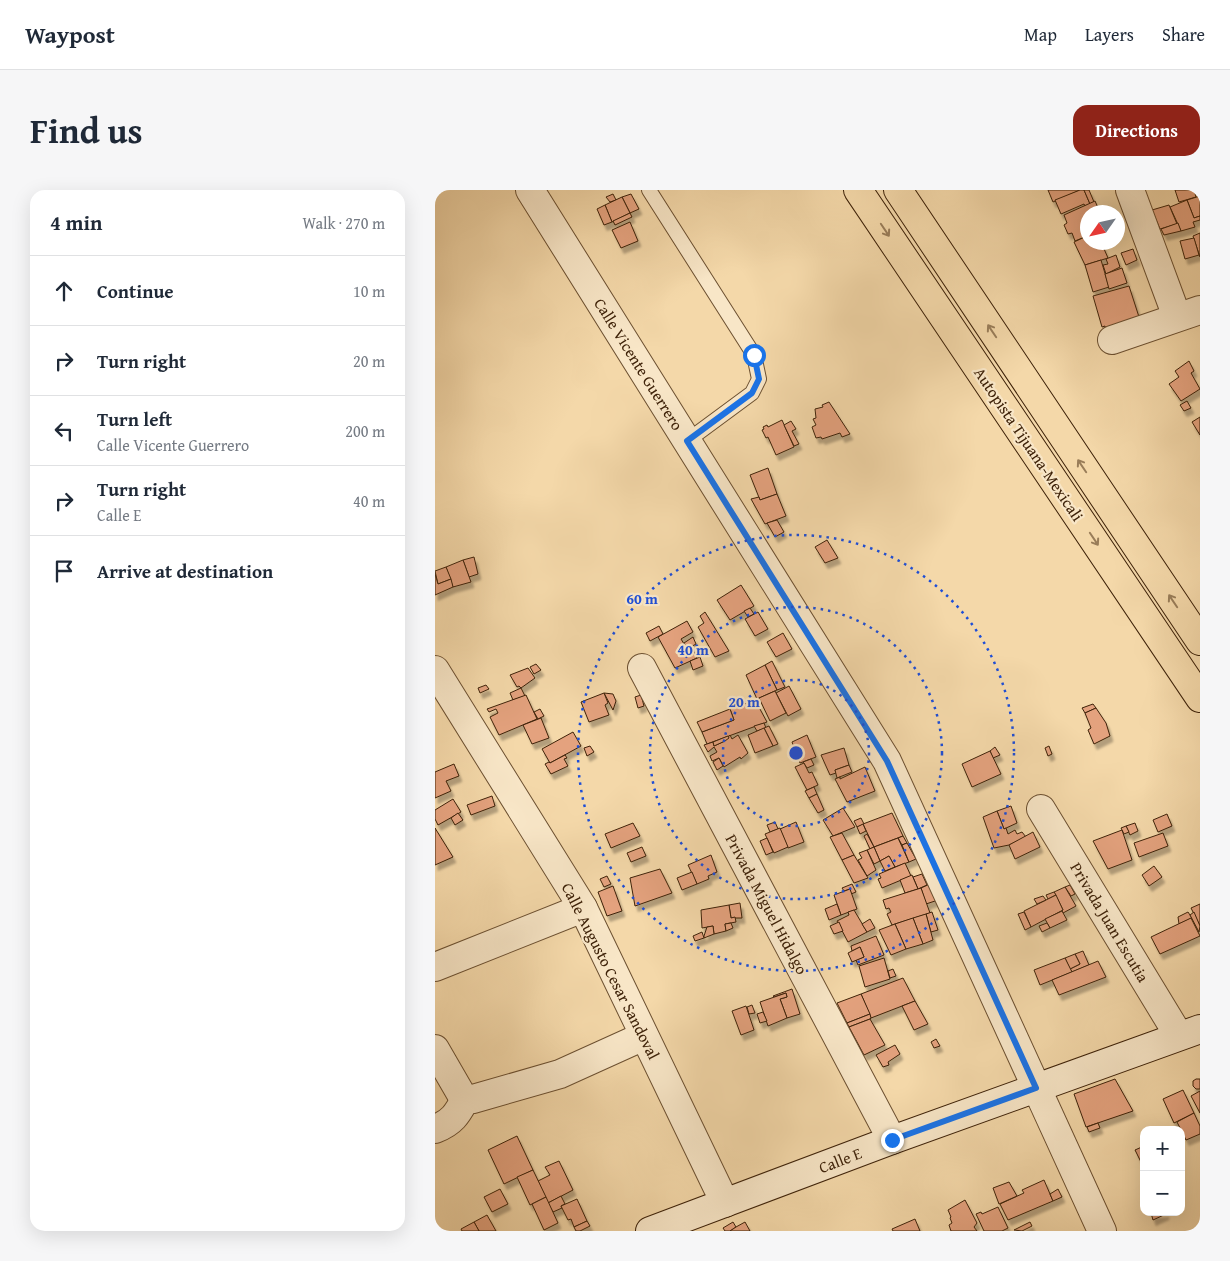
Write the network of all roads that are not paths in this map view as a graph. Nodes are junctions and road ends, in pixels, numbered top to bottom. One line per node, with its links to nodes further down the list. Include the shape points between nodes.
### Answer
1 (530, 190): 8 (street, Calle Vicente Guerrero)
2 (649, 190): 8 (lane, via 754,355 759,379 752,393)
3 (858, 190): 12 (highway, Autopista Tijuana-Mexicali, one-way to 12)
4 (898, 190): 9 (highway, Autopista Tijuana-Mexicali, one-way to 4)
5 (1130, 190): 6 (street)
6 (1189, 313): 7 (street)
7 (1112, 340)
8 (687, 441): 19 (street, Calle Vicente Guerrero, via 887,761)
9 (1200, 641)
10 (642, 668): 22 (street, Privada Miguel Hidalgo)
11 (435, 670): 14 (street, Calle Augusto Cesar Sandoval)
12 (1200, 698)
13 (1041, 809): 16 (street, Privada Juan Escutia)
14 (583, 908): 15 (street); 17 (street, Calle Augusto Cesar Sandoval)
15 (435, 967)
16 (1189, 1033): 19 (street, Calle E)
17 (645, 1036): 20 (street, via 559,1074 473,1099); 23 (street, Calle Augusto Cesar Sandoval)
18 (435, 1049): 20 (street)
19 (1036, 1088): 22 (street, Calle E); 25 (street, Calle Vicente Guerrero)
20 (466, 1098): 21 (street, via 456,1116)
21 (435, 1129)
22 (892, 1140): 23 (street, Calle E)
23 (725, 1203): 24 (street, Calle E)
24 (683, 1225): 26 (street, Calle E)
25 (1099, 1230)
26 (650, 1231)

